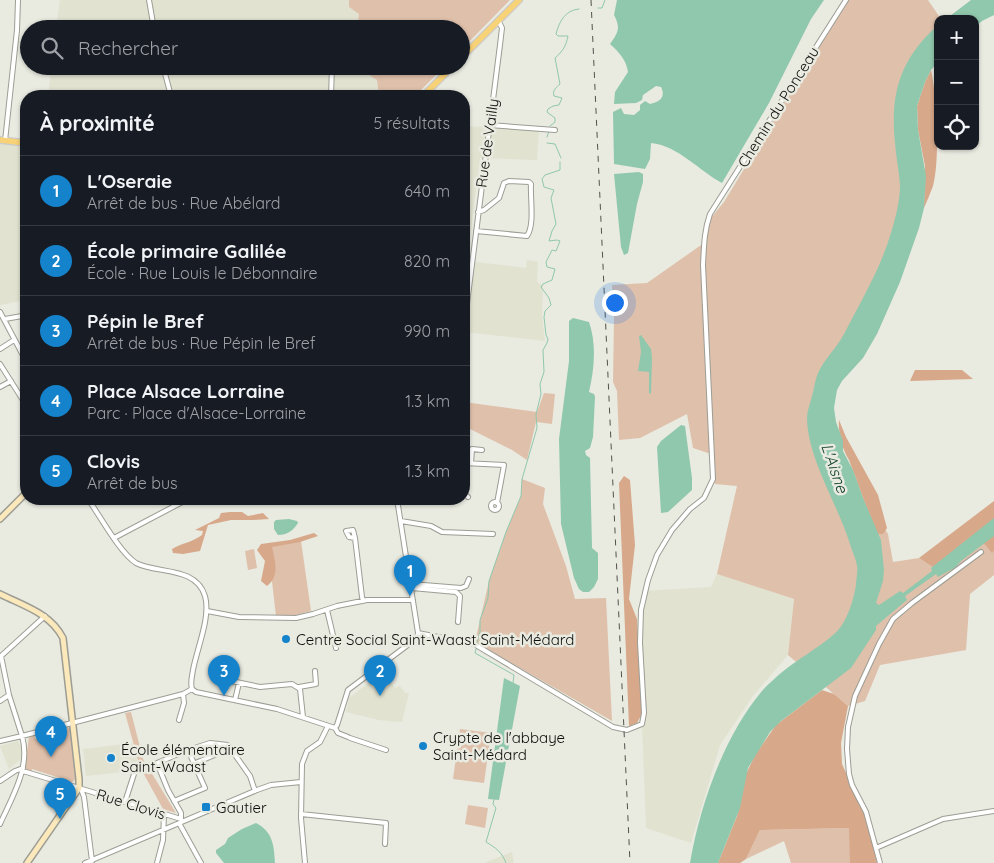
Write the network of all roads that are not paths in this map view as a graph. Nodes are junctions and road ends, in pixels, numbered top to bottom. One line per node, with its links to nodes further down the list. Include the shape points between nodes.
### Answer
1 (18, 0): 16 (street)
2 (149, 0): 5 (street)
3 (519, 0): 6 (main road)
4 (846, 0): 55 (street, Chemin du Ponceau, via 710,214 704,236 703,265 713,479 704,498 672,530 656,555 648,580 641,610 642,724 627,730 613,728 474,644)
5 (152, 20)
6 (498, 20): 7 (main road); 14 (street, Rue de Vailly, via 502,28)
7 (470, 49)
8 (165, 75): 11 (street)
9 (332, 75): 12 (street)
10 (444, 75): 13 (main road)
11 (169, 90)
12 (331, 90)
13 (429, 90)
14 (489, 125): 15 (street); 18 (street, Rue de Vailly)
15 (555, 130)
16 (3, 140): 17 (main road)
17 (20, 142)
18 (478, 212): 19 (street, Rue de Vailly); 19 (street, via 499,198 504,184 509,181 531,184 532,216 527,236)
19 (476, 231): 20 (street, Rue de Vailly)
20 (470, 279)
21 (0, 312): 23 (street)
22 (20, 316): 23 (street)
23 (5, 319): 24 (street)
24 (14, 340): 25 (street); 26 (street)
25 (0, 349)
26 (20, 350)
27 (0, 364): 28 (street)
28 (11, 381): 29 (street); 30 (street)
29 (0, 387)
30 (20, 395)
31 (482, 450): 33 (street, via 472,450)
32 (509, 462): 34 (street)
33 (471, 463): 34 (street)
34 (504, 465): 36 (street)
35 (20, 499): 40 (main road)
36 (497, 503)
37 (92, 505): 43 (street)
38 (177, 505): 43 (street)
39 (398, 505): 41 (street)
40 (0, 519)
41 (401, 521): 42 (street, via 431,526 442,532); 47 (street)
42 (493, 534)
43 (114, 538): 52 (street, via 129,558 137,563 191,578 203,590)
44 (354, 538): 49 (street)
45 (981, 552): 93 (street, via 893,619 855,696 848,727 848,769 866,812)
46 (469, 578): 47 (street, via 466,586 461,588)
47 (411, 586): 50 (street); 54 (street, via 456,592 460,596)
48 (0, 594): 53 (main road)
49 (363, 600): 50 (street); 51 (street)
50 (413, 600): 55 (street)
51 (327, 610): 52 (street, via 285,619 239,617); 56 (street)
52 (207, 611): 62 (street, via 194,663)
53 (45, 616): 57 (street); 69 (main road, via 56,626 62,638)
54 (458, 622)
55 (418, 633): 71 (street, via 416,638 348,690)
56 (336, 648)
57 (1, 656): 64 (street)
58 (315, 671): 61 (street, via 316,684)
59 (217, 680): 60 (street)
60 (239, 683): 61 (street, via 260,688 292,684); 65 (street)
61 (299, 687): 67 (street)
62 (192, 689): 63 (street); 65 (street)
63 (185, 694): 68 (street); 69 (street)
64 (9, 695): 66 (street); 72 (street)
65 (235, 700): 67 (street)
66 (0, 701)
67 (303, 717): 70 (street)
68 (179, 720)
69 (74, 723): 72 (street); 82 (main road)
70 (328, 726): 71 (street); 81 (street, via 320,742 306,751)
71 (335, 728): 76 (street, via 349,738)
72 (22, 736): 73 (street); 78 (street)
73 (0, 741)
74 (219, 744): 75 (street, via 210,743); 77 (street, via 216,755); 83 (street, via 228,745 250,776)
75 (188, 750): 77 (street); 84 (street, via 157,763)
76 (386, 750)
77 (194, 765): 84 (street, via 204,788)
78 (23, 770): 80 (street, via 15,771); 82 (street, Rue Clovis); 90 (street)
79 (135, 771): 85 (street)
80 (0, 781)
81 (301, 782): 83 (street); 88 (street)
82 (79, 788): 85 (street, Rue Clovis); 94 (street, via 83,792); 95 (main road)
83 (255, 790): 89 (street)
84 (174, 801): 89 (street, via 181,812)
85 (125, 802): 87 (street, Rue Clovis)
86 (994, 811): 93 (street, via 943,819)
87 (164, 814): 89 (street, Rue Clovis); 91 (street)
88 (302, 814): 92 (street, via 387,821); 99 (street)
89 (181, 821): 91 (street); 98 (street)
90 (0, 824)
91 (164, 829): 94 (street); 97 (street)
92 (384, 844)
93 (876, 848): 100 (street)
94 (92, 862): 96 (street)
95 (27, 863)
96 (86, 863)
97 (158, 863)
98 (201, 863)
99 (305, 863)
100 (880, 863)

